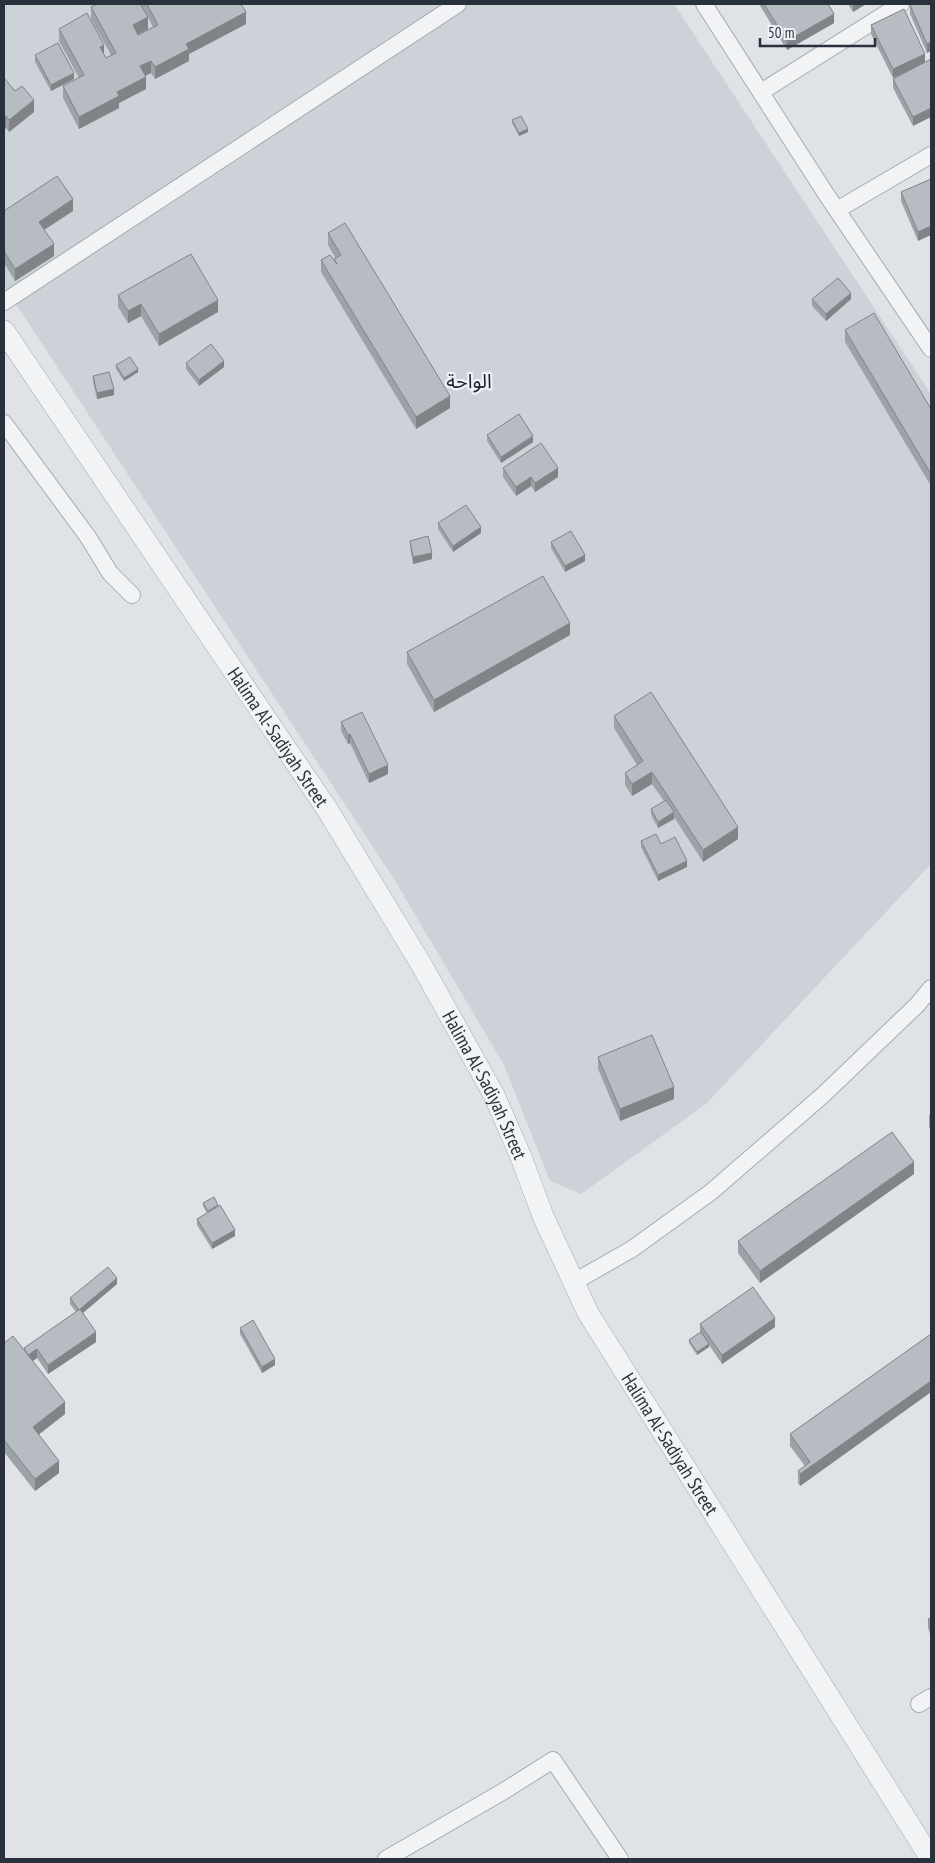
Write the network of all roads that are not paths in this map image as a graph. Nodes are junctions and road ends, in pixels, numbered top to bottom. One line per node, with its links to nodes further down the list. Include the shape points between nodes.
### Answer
1 (458, 4): 7 (street)
2 (704, 4): 4 (street)
3 (901, 4): 4 (street)
4 (761, 92): 6 (street)
5 (931, 155): 6 (street)
6 (837, 210): 9 (street)
7 (4, 302)
8 (4, 331): 13 (street, Halima Al-Sadiyah Street, via 327,810 421,964 494,1095 543,1216)
9 (931, 349)
10 (4, 423): 11 (street, via 88,537 110,573)
11 (132, 595)
12 (931, 988): 13 (street, via 823,1095 711,1192 632,1249)
13 (574, 1282): 16 (street, Halima Al-Sadiyah Street, via 588,1313)
14 (386, 1859): 15 (street, via 553,1760)
15 (620, 1859)
16 (931, 1859)

